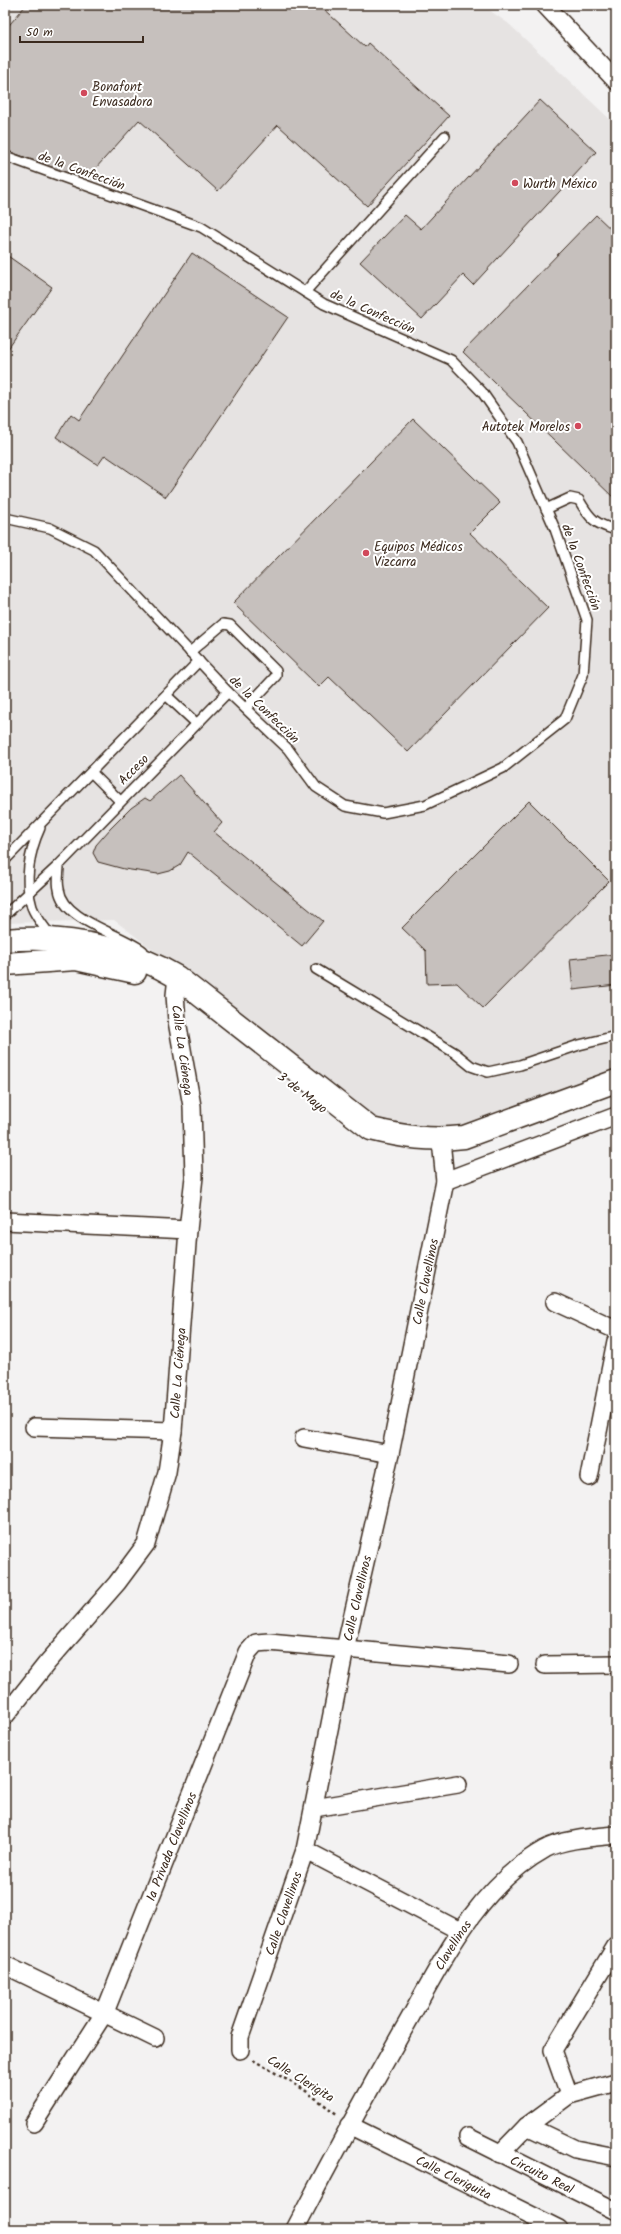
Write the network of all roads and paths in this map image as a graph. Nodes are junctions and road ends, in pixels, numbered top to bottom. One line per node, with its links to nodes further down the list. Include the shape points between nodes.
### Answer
1 (544, 5): 2 (street)
2 (616, 81)
3 (445, 136): 5 (lane)
4 (5, 156): 5 (lane, de la Confección, via 201,227)
5 (305, 292): 6 (lane, de la Confección, via 324,304 451,360 482,392 516,442)
6 (546, 509): 8 (lane, via 570,498 579,500 589,518); 13 (lane, de la Confección, via 573,576 587,620 583,675 565,719 502,768 425,805 383,813 345,806 316,787 288,748)
7 (5, 518): 9 (lane, de la Confección, via 50,528 94,550)
8 (616, 530)
9 (190, 652): 10 (lane, de la Confección); 13 (lane, via 223,624 230,625 276,671 276,676)
10 (199, 661): 11 (lane, de la Confección); 12 (lane, Acceso)
11 (228, 692): 13 (lane, de la Confección); 14 (lane, Acceso)
12 (167, 696): 14 (lane); 15 (lane, Acceso)
13 (246, 708)
14 (196, 724): 16 (lane, Acceso)
15 (92, 773): 16 (lane); 17 (lane, Acceso)
16 (120, 801): 19 (lane, Acceso)
17 (44, 821): 18 (lane, Acceso); 20 (lane, Acceso, via 32,846 28,867)
18 (5, 860)
19 (58, 865): 20 (lane, Acceso); 27 (lane, via 58,890 65,905 78,916 141,949)
20 (29, 890): 21 (lane, Acceso); 22 (lane, Acceso, via 33,908)
21 (5, 915)
22 (53, 938): 23 (main road); 24 (lane, Acceso); 27 (main road, via 102,948)
23 (5, 940)
24 (72, 959): 25 (main road, 3 de Mayo); 27 (main road, 3 de Mayo, via 127,969 157,981)
25 (5, 964)
26 (316, 969): 28 (lane, via 455,1053 471,1066 488,1072)
27 (171, 980): 32 (main road, 3 de Mayo, via 346,1126 379,1143 415,1151); 35 (street, Calle La Ciénega, via 192,1106 194,1177)
28 (616, 1036)
29 (616, 1081): 32 (main road)
30 (616, 1096): 32 (main road, 3 de Mayo, via 489,1141)
31 (616, 1116): 33 (street)
32 (442, 1147): 33 (street, Calle Clavellinos)
33 (445, 1181): 42 (street, Calle Clavellinos)
34 (5, 1221): 35 (street)
35 (188, 1230): 40 (street, Calle La Ciénega)
36 (555, 1302): 37 (street)
37 (616, 1330)
38 (616, 1341): 43 (street)
39 (34, 1427): 40 (street)
40 (173, 1431): 48 (street, Calle La Ciénega, via 168,1472 146,1544 117,1583 47,1663)
41 (304, 1438): 42 (street)
42 (390, 1454): 44 (street, Calle Clavellinos)
43 (589, 1477)
44 (345, 1649): 45 (street, 1a Privada Clavellinos); 50 (street, Calle Clavellinos); 56 (street, 1a Privada Clavellinos, via 269,1642 256,1643 248,1652)
45 (509, 1664)
46 (616, 1664): 47 (street)
47 (545, 1665)
48 (5, 1716)
49 (458, 1784): 50 (street)
50 (314, 1808): 52 (street, Calle Clavellinos)
51 (616, 1836): 53 (street, Clavellinos, via 584,1838 546,1848 508,1875)
52 (305, 1850): 53 (street); 58 (street, Calle Clavellinos, via 240,2037)
53 (460, 1931): 62 (street, Clavellinos)
54 (616, 1946): 60 (street, via 553,2050)
55 (5, 1965): 56 (street)
56 (106, 2012): 57 (street); 61 (street, 1a Privada Clavellinos)
57 (155, 2038)
58 (240, 2050): 62 (path, Calle Clerigita, via 330,2108)
59 (616, 2082): 60 (street)
60 (569, 2095): 63 (street)
61 (34, 2123)
62 (349, 2126): 68 (street, Clavellinos); 69 (street, Calle Cleriguita)
63 (527, 2126): 65 (street); 66 (street, via 575,2149)
64 (468, 2138): 65 (street, Circuito Real)
65 (500, 2154): 67 (street, Circuito Real)
66 (616, 2157)
67 (616, 2211)
68 (295, 2229)
69 (559, 2229)

